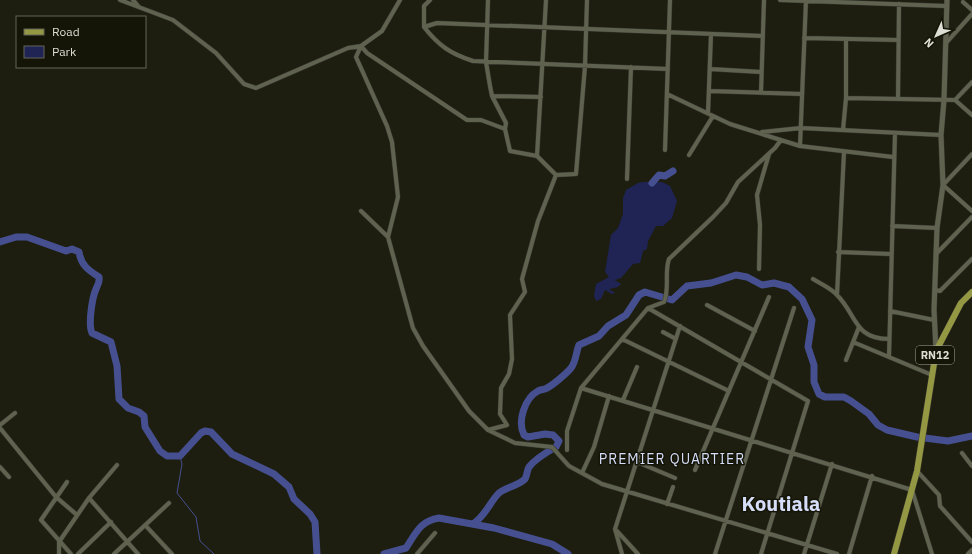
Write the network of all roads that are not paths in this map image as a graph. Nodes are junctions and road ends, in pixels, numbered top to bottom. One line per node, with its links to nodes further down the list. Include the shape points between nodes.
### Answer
1 (120, 0): 16 (street)
2 (133, 0): 16 (street)
3 (400, 0): 30 (street, via 382,31)
4 (430, 0): 21 (street, via 424,6)
5 (488, 0): 19 (street)
6 (546, 0): 20 (street)
7 (587, 0): 22 (street)
8 (670, 0): 23 (street)
9 (764, 0): 25 (street)
10 (780, 0): 11 (street)
11 (806, 0): 12 (street); 26 (street)
12 (848, 1): 15 (street)
13 (963, 2): 17 (street)
14 (947, 3): 15 (street); 29 (street)
15 (898, 4): 28 (street)
16 (140, 8): 30 (street, via 173,20 216,54 244,84 256,88 348,48)
17 (972, 10)
18 (972, 14): 29 (street)
19 (487, 24): 20 (street); 21 (street, via 437,22); 31 (street)
20 (545, 26): 22 (street); 32 (street)
21 (424, 27): 31 (street, via 432,38 453,54 473,61)
22 (586, 28): 23 (street); 33 (street)
23 (669, 32): 24 (street); 35 (street)
24 (711, 34): 25 (street); 36 (street)
25 (763, 36): 37 (street)
26 (804, 38): 27 (street); 42 (street)
27 (846, 39): 28 (street); 45 (street)
28 (898, 40): 46 (street)
29 (945, 45): 47 (street)
30 (361, 46): 53 (street, via 367,53 467,120 481,120); 75 (street, via 356,57 392,142 398,197)
31 (486, 62): 32 (street); 43 (street)
32 (542, 64): 33 (street); 44 (street)
33 (585, 66): 34 (street); 67 (street, via 576,174)
34 (631, 67): 35 (street); 68 (street)
35 (668, 69): 41 (street)
36 (710, 69): 37 (street); 39 (street)
37 (761, 72): 40 (street)
38 (972, 82): 48 (street)
39 (709, 91): 40 (street); 49 (street)
40 (761, 93): 42 (street)
41 (667, 94): 49 (street); 60 (street)
42 (802, 94): 52 (street)
43 (492, 96): 44 (street); 53 (street, via 506,123)
44 (541, 97): 65 (street)
45 (846, 98): 46 (street); 54 (street)
46 (898, 99): 47 (street)
47 (944, 100): 48 (street); 57 (street)
48 (955, 100): 51 (street)
49 (708, 113): 50 (street)
50 (713, 116): 55 (street, via 730,124); 64 (street)
51 (972, 116)
52 (801, 128): 54 (street); 55 (street); 59 (street)
53 (505, 129): 65 (street, via 510,151)
54 (843, 130): 56 (street)
55 (761, 132): 58 (street)
56 (895, 133): 57 (street); 66 (street)
57 (941, 135): 69 (street)
58 (781, 140): 59 (street); 62 (street)
59 (800, 146): 61 (street)
60 (665, 150)
61 (844, 152): 66 (street); 76 (street)
62 (769, 154): 80 (street, via 757,195 760,225); 87 (street, via 738,182 726,203 713,217 673,254 667,266 664,302)
63 (972, 154): 69 (street)
64 (690, 155)
65 (537, 156): 67 (street)
66 (893, 157): 73 (street)
67 (556, 175): 115 (street, via 538,221 522,279 525,292 510,315 512,359 509,374 501,388 500,414 507,425)
68 (627, 179)
69 (943, 184): 70 (street); 74 (street)
70 (972, 211)
71 (361, 212): 75 (street)
72 (972, 217): 78 (street)
73 (892, 226): 74 (street); 77 (street)
74 (937, 228): 78 (street)
75 (388, 237): 115 (street, via 413,328 469,411)
76 (838, 252): 77 (street); 84 (street)
77 (891, 254): 89 (street)
78 (936, 254): 82 (street)
79 (972, 259): 82 (street, via 940,291)
80 (759, 269)
81 (813, 279): 84 (street)
82 (935, 290): 90 (street)
83 (972, 292): 99 (main road, RN12, via 961,303)
84 (837, 295): 92 (street)
85 (769, 297): 93 (street)
86 (707, 305): 93 (street)
87 (648, 308): 91 (street); 95 (street)
88 (794, 308): 106 (street)
89 (890, 311): 90 (street); 97 (street)
90 (934, 320): 99 (street)
91 (680, 326): 96 (street); 103 (street)
92 (859, 327): 97 (street, via 864,333 877,339); 98 (street)
93 (755, 331): 103 (street)
94 (663, 332): 96 (street)
95 (622, 339): 102 (street); 107 (street)
96 (676, 339): 102 (street)
97 (889, 339): 100 (street)
98 (853, 342): 100 (street); 101 (street)
99 (936, 351): 105 (main road, RN12)
100 (889, 357): 105 (street)
101 (846, 360)
102 (668, 363): 108 (street); 111 (street)
103 (742, 363): 106 (street); 108 (street)
104 (637, 367): 110 (street)
105 (932, 375): 126 (main road, RN12)
106 (771, 380): 116 (street); 118 (street, via 808,401)
107 (581, 388): 109 (street); 117 (street, via 568,431)
108 (729, 391): 114 (street)
109 (609, 396): 110 (street); 127 (street, via 594,447)
110 (622, 400): 111 (street)
111 (653, 410): 114 (street); 120 (street)
112 (15, 413): 113 (street)
113 (0, 427): 135 (street)
114 (713, 428): 116 (street); 125 (street)
115 (488, 430): 127 (street, via 515,443 554,449 569,466)
116 (751, 439): 118 (street); 140 (street)
117 (566, 450)
118 (793, 452): 121 (street); 145 (street)
119 (962, 453): 123 (street)
120 (636, 462): 130 (street); 134 (street)
121 (832, 464): 128 (street); 149 (street)
122 (117, 465): 136 (street)
123 (972, 466)
124 (0, 467): 129 (street)
125 (695, 470)
126 (917, 471): 133 (main road, RN12); 148 (street, via 939,495 940,506)
127 (582, 474): 134 (street)
128 (872, 476): 133 (street); 164 (street)
129 (9, 477)
130 (675, 478)
131 (68, 482): 135 (street)
132 (673, 487): 138 (street)
133 (912, 490): 165 (main road, RN12); 166 (street)
134 (627, 492): 138 (street); 143 (street)
135 (56, 497): 139 (street); 147 (street, via 41,520)
136 (89, 498): 139 (street); 141 (street)
137 (169, 503): 142 (street)
138 (667, 504): 140 (street)
139 (77, 515): 147 (street)
140 (725, 521): 145 (street); 160 (street)
141 (110, 522): 146 (street); 153 (street)
142 (145, 525): 146 (street); 156 (street)
143 (615, 529): 158 (street); 159 (street)
144 (435, 533): 157 (street)
145 (767, 534): 149 (street); 161 (street)
146 (128, 541): 154 (street); 155 (street)
147 (58, 542): 151 (street); 152 (street)
148 (972, 542)
149 (807, 544): 162 (street); 163 (street)
150 (972, 550): 167 (street)
151 (59, 554)
152 (71, 554)
153 (78, 554)
154 (114, 554)
155 (138, 554)
156 (172, 554)
157 (417, 554)
158 (622, 554)
159 (638, 554)
160 (715, 554)
161 (761, 554)
162 (804, 554)
163 (837, 554)
164 (849, 554)
165 (894, 554)
166 (932, 554)
167 (968, 554)

